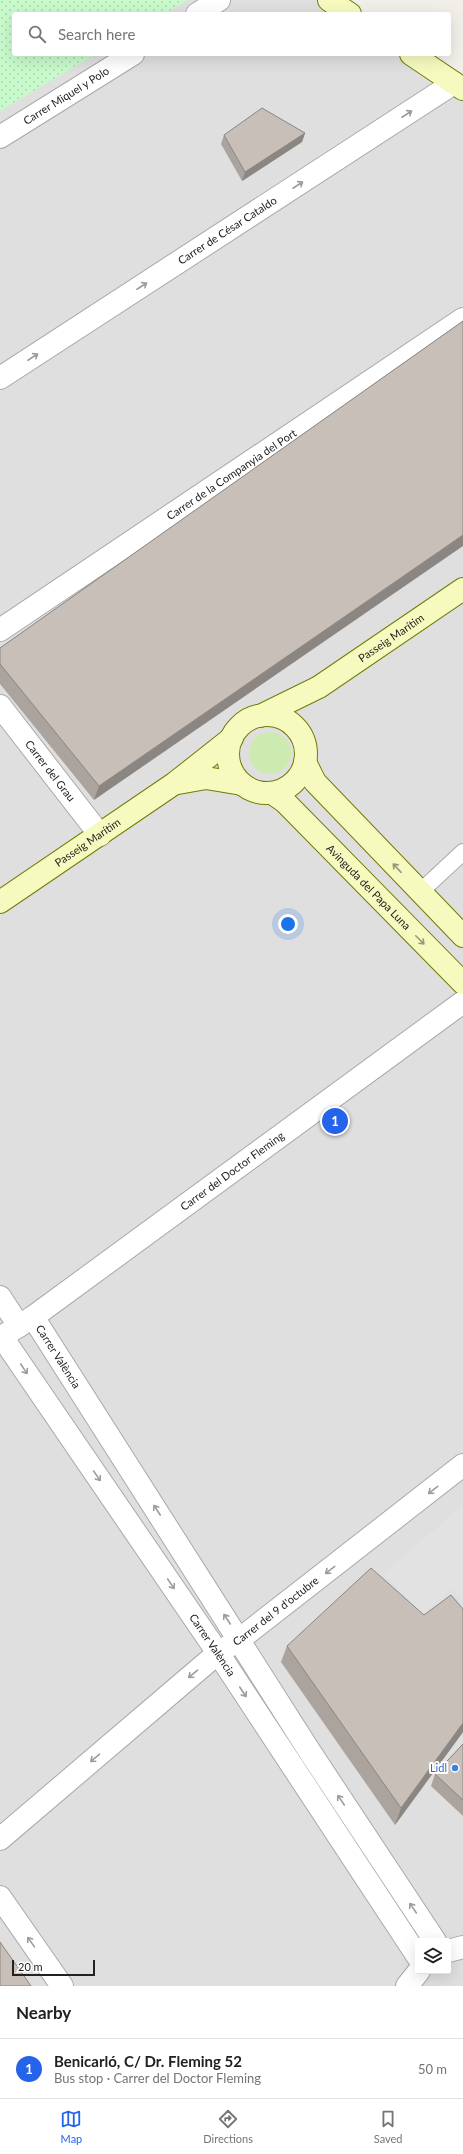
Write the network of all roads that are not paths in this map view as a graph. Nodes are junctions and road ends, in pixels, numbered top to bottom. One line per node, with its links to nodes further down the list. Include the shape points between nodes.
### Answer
1 (219, 0): 3 (street)
2 (329, 0): 4 (street)
3 (200, 12)
4 (347, 12)
5 (130, 56): 8 (street, Carrer Miquel y Polo)
6 (413, 56): 7 (street)
7 (459, 86): 10 (street, Carrer de César Cataldo, one-way to 7)
8 (0, 137)
9 (463, 319): 12 (street, Carrer de la Companyia del Port)
10 (0, 378)
11 (463, 589): 13 (street, Passeig Marítim)
12 (0, 630)
13 (319, 687): 15 (street, Passeig Marítim); 16 (street, Passeig Marítim, via 305,713)
14 (0, 706): 22 (street, Carrer del Grau)
15 (258, 716): 16 (street, via 279,717 296,728); 17 (street, via 248,720)
16 (302, 736): 18 (street, via 306,749)
17 (232, 738): 19 (street, Passeig Marítim); 20 (street, via 229,763)
18 (305, 762): 21 (street, via 293,783 283,790); 24 (street, one-way to 18, via 315,782)
19 (175, 783): 20 (street, Passeig Marítim, via 193,778 206,778); 22 (street, Passeig Marítim)
20 (242, 784): 21 (street)
21 (272, 793): 27 (street, Avinguda del Papa Luna, one-way to 27, via 285,802)
22 (100, 835): 25 (street, Passeig Marítim)
23 (463, 852): 24 (lane)
24 (420, 892): 26 (street)
25 (0, 902)
26 (463, 936)
27 (463, 983)
28 (463, 1002): 30 (street, Carrer del Doctor Fleming)
29 (0, 1297): 30 (street, Carrer València)
30 (14, 1329): 32 (street, Carrer València, one-way to 30); 33 (street, Carrer València, one-way to 33)
31 (463, 1466): 32 (street, Carrer del 9 d'octubre, one-way to 32)
32 (240, 1639): 33 (street, Carrer del 9 d'octubre); 36 (street, Carrer València, one-way to 32, via 310,1752)
33 (218, 1653): 34 (street, Carrer del 9 d'octubre, one-way to 34); 39 (street, Carrer València, one-way to 39)
34 (0, 1839)
35 (0, 1897): 41 (street, one-way to 35)
36 (433, 1938)
37 (463, 1947): 38 (street)
38 (451, 1951)
39 (415, 1952)
40 (417, 1974): 42 (street)
41 (62, 1986)
42 (407, 1986)

